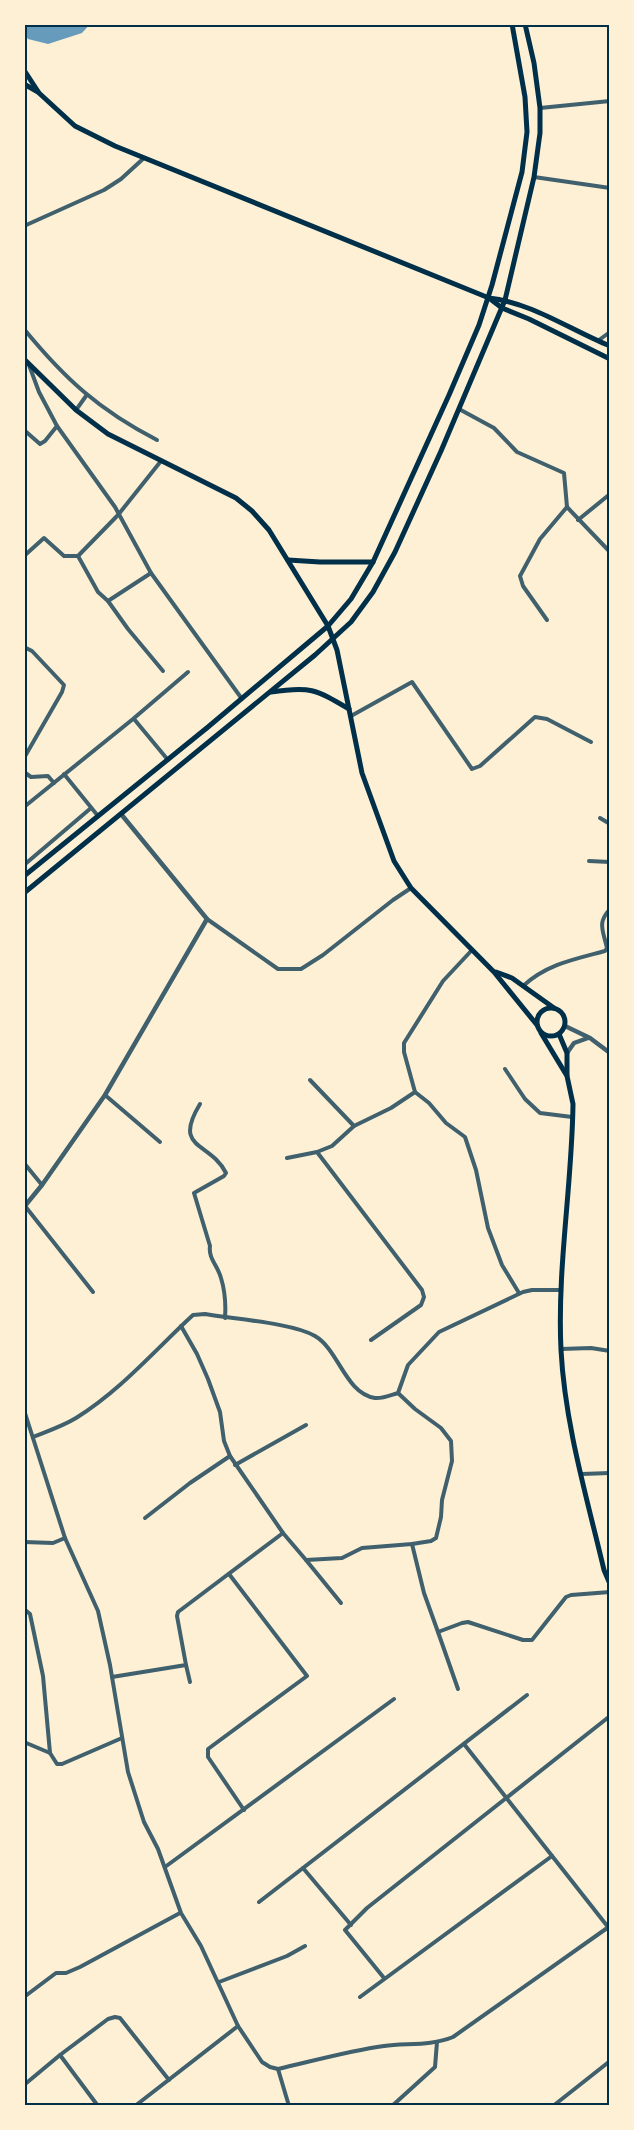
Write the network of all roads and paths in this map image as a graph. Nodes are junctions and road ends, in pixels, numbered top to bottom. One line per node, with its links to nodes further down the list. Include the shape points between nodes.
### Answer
1 (512, 24): 8 (main road)
2 (525, 24): 7 (main road)
3 (24, 70): 5 (main road)
4 (24, 84): 5 (main road)
5 (39, 93): 10 (main road, via 75,126)
6 (610, 101): 7 (street)
7 (540, 108): 9 (main road)
8 (528, 132): 9 (main road); 14 (main road, via 522,172)
9 (540, 133): 11 (main road)
10 (144, 158): 13 (street, via 104,190); 14 (main road)
11 (534, 177): 12 (street); 15 (main road)
12 (610, 188)
13 (24, 226)
14 (489, 298): 15 (main road); 16 (main road); 38 (main road)
15 (505, 300): 16 (main road); 19 (main road)
16 (502, 308): 21 (main road); 24 (main road)
17 (24, 329): 23 (street)
18 (610, 332): 19 (street)
19 (598, 341): 20 (main road)
20 (610, 346)
21 (610, 359)
22 (26, 362): 25 (main road); 26 (street)
23 (87, 396): 25 (street); 28 (street)
24 (459, 409): 31 (street, via 494,428 517,452 564,473); 43 (main road, via 395,552 373,592)
25 (76, 410): 29 (main road, via 108,434)
26 (57, 426): 27 (street, via 40,444); 32 (street)
27 (24, 430)
28 (157, 440)
29 (161, 461): 32 (street); 37 (main road, via 236,498 261,520)
30 (610, 494): 33 (street)
31 (567, 507): 33 (street); 41 (street, via 540,538 520,576)
32 (118, 515): 36 (street); 39 (street)
33 (577, 520): 34 (street)
34 (610, 552)
35 (24, 556): 36 (street, via 44,538 64,556)
36 (78, 556): 40 (street, via 98,592)
37 (288, 560): 38 (main road); 42 (main road)
38 (373, 562): 42 (main road, via 351,599)
39 (151, 573): 40 (street); 48 (street)
40 (108, 601): 45 (street)
41 (547, 620)
42 (328, 626): 43 (main road); 48 (main road)
43 (333, 640): 47 (main road); 49 (main road)
44 (24, 647): 53 (street, via 64,685)
45 (162, 671)
46 (188, 672): 51 (street)
47 (270, 692): 49 (main road, via 308,688); 60 (main road)
48 (242, 699): 54 (main road)
49 (349, 709): 50 (main road)
50 (350, 716): 52 (street, via 412,682 472,769 535,717); 68 (main road, via 362,773 394,861)
51 (134, 719): 54 (street); 56 (street)
52 (591, 742)
53 (24, 758)
54 (168, 760): 61 (main road)
55 (24, 772): 57 (street, via 31,777 46,776)
56 (64, 774): 57 (street); 59 (street)
57 (54, 783): 58 (street)
58 (24, 807)
59 (91, 808): 61 (street); 66 (street)
60 (121, 814): 69 (main road); 71 (street)
61 (98, 816): 67 (main road)
62 (600, 818): 63 (street)
63 (610, 824)
64 (589, 861): 65 (street)
65 (610, 862)
66 (24, 865)
67 (25, 873)
68 (411, 888): 71 (street, via 301,969 278,969); 72 (main road)
69 (24, 893)
70 (610, 909): 74 (street, via 601,922 606,951 553,966)
71 (207, 919): 87 (street)
72 (472, 950): 73 (main road); 86 (street, via 443,981 404,1043)
73 (494, 972): 74 (main road, via 512,978); 76 (main road)
74 (522, 987): 75 (main road)
75 (554, 1008): 76 (main road, via 540,1012); 77 (main road, via 562,1012)
76 (537, 1025): 78 (main road)
77 (564, 1026): 79 (main road); 80 (street)
78 (542, 1033): 79 (main road); 84 (main road)
79 (559, 1034): 81 (main road)
80 (590, 1038): 81 (street, via 574,1043); 82 (street)
81 (567, 1053): 84 (main road)
82 (610, 1053)
83 (505, 1069): 89 (street, via 525,1099 540,1113)
84 (567, 1076): 89 (main road)
85 (310, 1080): 90 (street)
86 (415, 1092): 90 (street); 99 (street, via 465,1137 488,1228 502,1265)
87 (105, 1095): 91 (street); 95 (street)
88 (200, 1104): 100 (street, via 189,1126 191,1136 225,1173 194,1193 210,1246 208,1255 221,1277)
89 (573, 1117): 97 (main road)
90 (354, 1125): 92 (street, via 332,1146)
91 (160, 1142)
92 (317, 1152): 93 (street); 102 (street, via 422,1290 422,1305)
93 (287, 1158)
94 (24, 1162): 95 (street)
95 (42, 1185): 96 (street)
96 (25, 1206): 98 (street)
97 (560, 1290): 99 (street); 103 (main road)
98 (93, 1292)
99 (519, 1293): 105 (street, via 439,1332 408,1365)
100 (225, 1318): 101 (street, via 193,1315); 105 (street, via 294,1328 313,1335 328,1348 357,1389 374,1398)
101 (181, 1326): 108 (street, via 99,1402); 109 (street, via 208,1379)
102 (371, 1340)
103 (561, 1349): 104 (street); 112 (main road, via 564,1387)
104 (610, 1352)
105 (398, 1393): 117 (street, via 448,1436 453,1453 436,1538)
106 (24, 1410): 108 (street)
107 (306, 1425): 110 (street)
108 (33, 1437): 115 (street)
109 (230, 1456): 110 (street); 113 (street)
110 (235, 1465): 114 (street)
111 (610, 1473): 112 (street)
112 (582, 1474): 120 (main road)
113 (145, 1518)
114 (283, 1533): 118 (street); 119 (street)
115 (65, 1538): 116 (street, via 53,1543); 126 (street, via 98,1611)
116 (24, 1542)
117 (412, 1544): 118 (street, via 362,1548 342,1558); 124 (street)
118 (306, 1560): 122 (street)
119 (229, 1574): 125 (street, via 177,1613); 137 (street, via 307,1676 206,1752)
120 (610, 1584)
121 (610, 1592): 124 (street, via 566,1597 532,1640 468,1622)
122 (341, 1603)
123 (24, 1609): 135 (street, via 30,1614 43,1676)
124 (438, 1632): 128 (street)
125 (186, 1665): 126 (street); 127 (street)
126 (112, 1677): 132 (street)
127 (190, 1682)
128 (458, 1689)
129 (527, 1695): 134 (street)
130 (394, 1699): 137 (street)
131 (610, 1716): 136 (street)
132 (122, 1738): 135 (street, via 65,1764 57,1764); 139 (street, via 135,1798)
133 (24, 1742): 135 (street)
134 (464, 1744): 136 (street); 140 (street)
135 (50, 1753)
136 (506, 1798): 138 (street); 143 (street, via 367,1908)
137 (244, 1810): 139 (street)
138 (552, 1856): 144 (street); 146 (street)
139 (165, 1867): 142 (street)
140 (303, 1868): 141 (street); 143 (street)
141 (259, 1902)
142 (181, 1913): 147 (street); 148 (street, via 80,1967 56,1973)
143 (351, 1925): 146 (street, via 345,1932)
144 (609, 1927): 151 (street, via 467,2029)
145 (305, 1946): 147 (street)
146 (384, 1978): 149 (street)
147 (219, 1982): 150 (street)
148 (24, 1997)
149 (360, 1997)
150 (238, 2026): 154 (street, via 262,2062); 155 (street)
151 (437, 2042): 154 (street, via 381,2046); 160 (street, via 435,2067)
152 (60, 2055): 155 (street, via 108,2019 120,2018); 156 (street); 157 (street)
153 (610, 2061): 161 (street)
154 (278, 2069): 159 (street)
155 (169, 2080): 158 (street)
156 (24, 2085)
157 (98, 2106)
158 (135, 2106)
159 (289, 2106)
160 (392, 2106)
161 (553, 2106)

